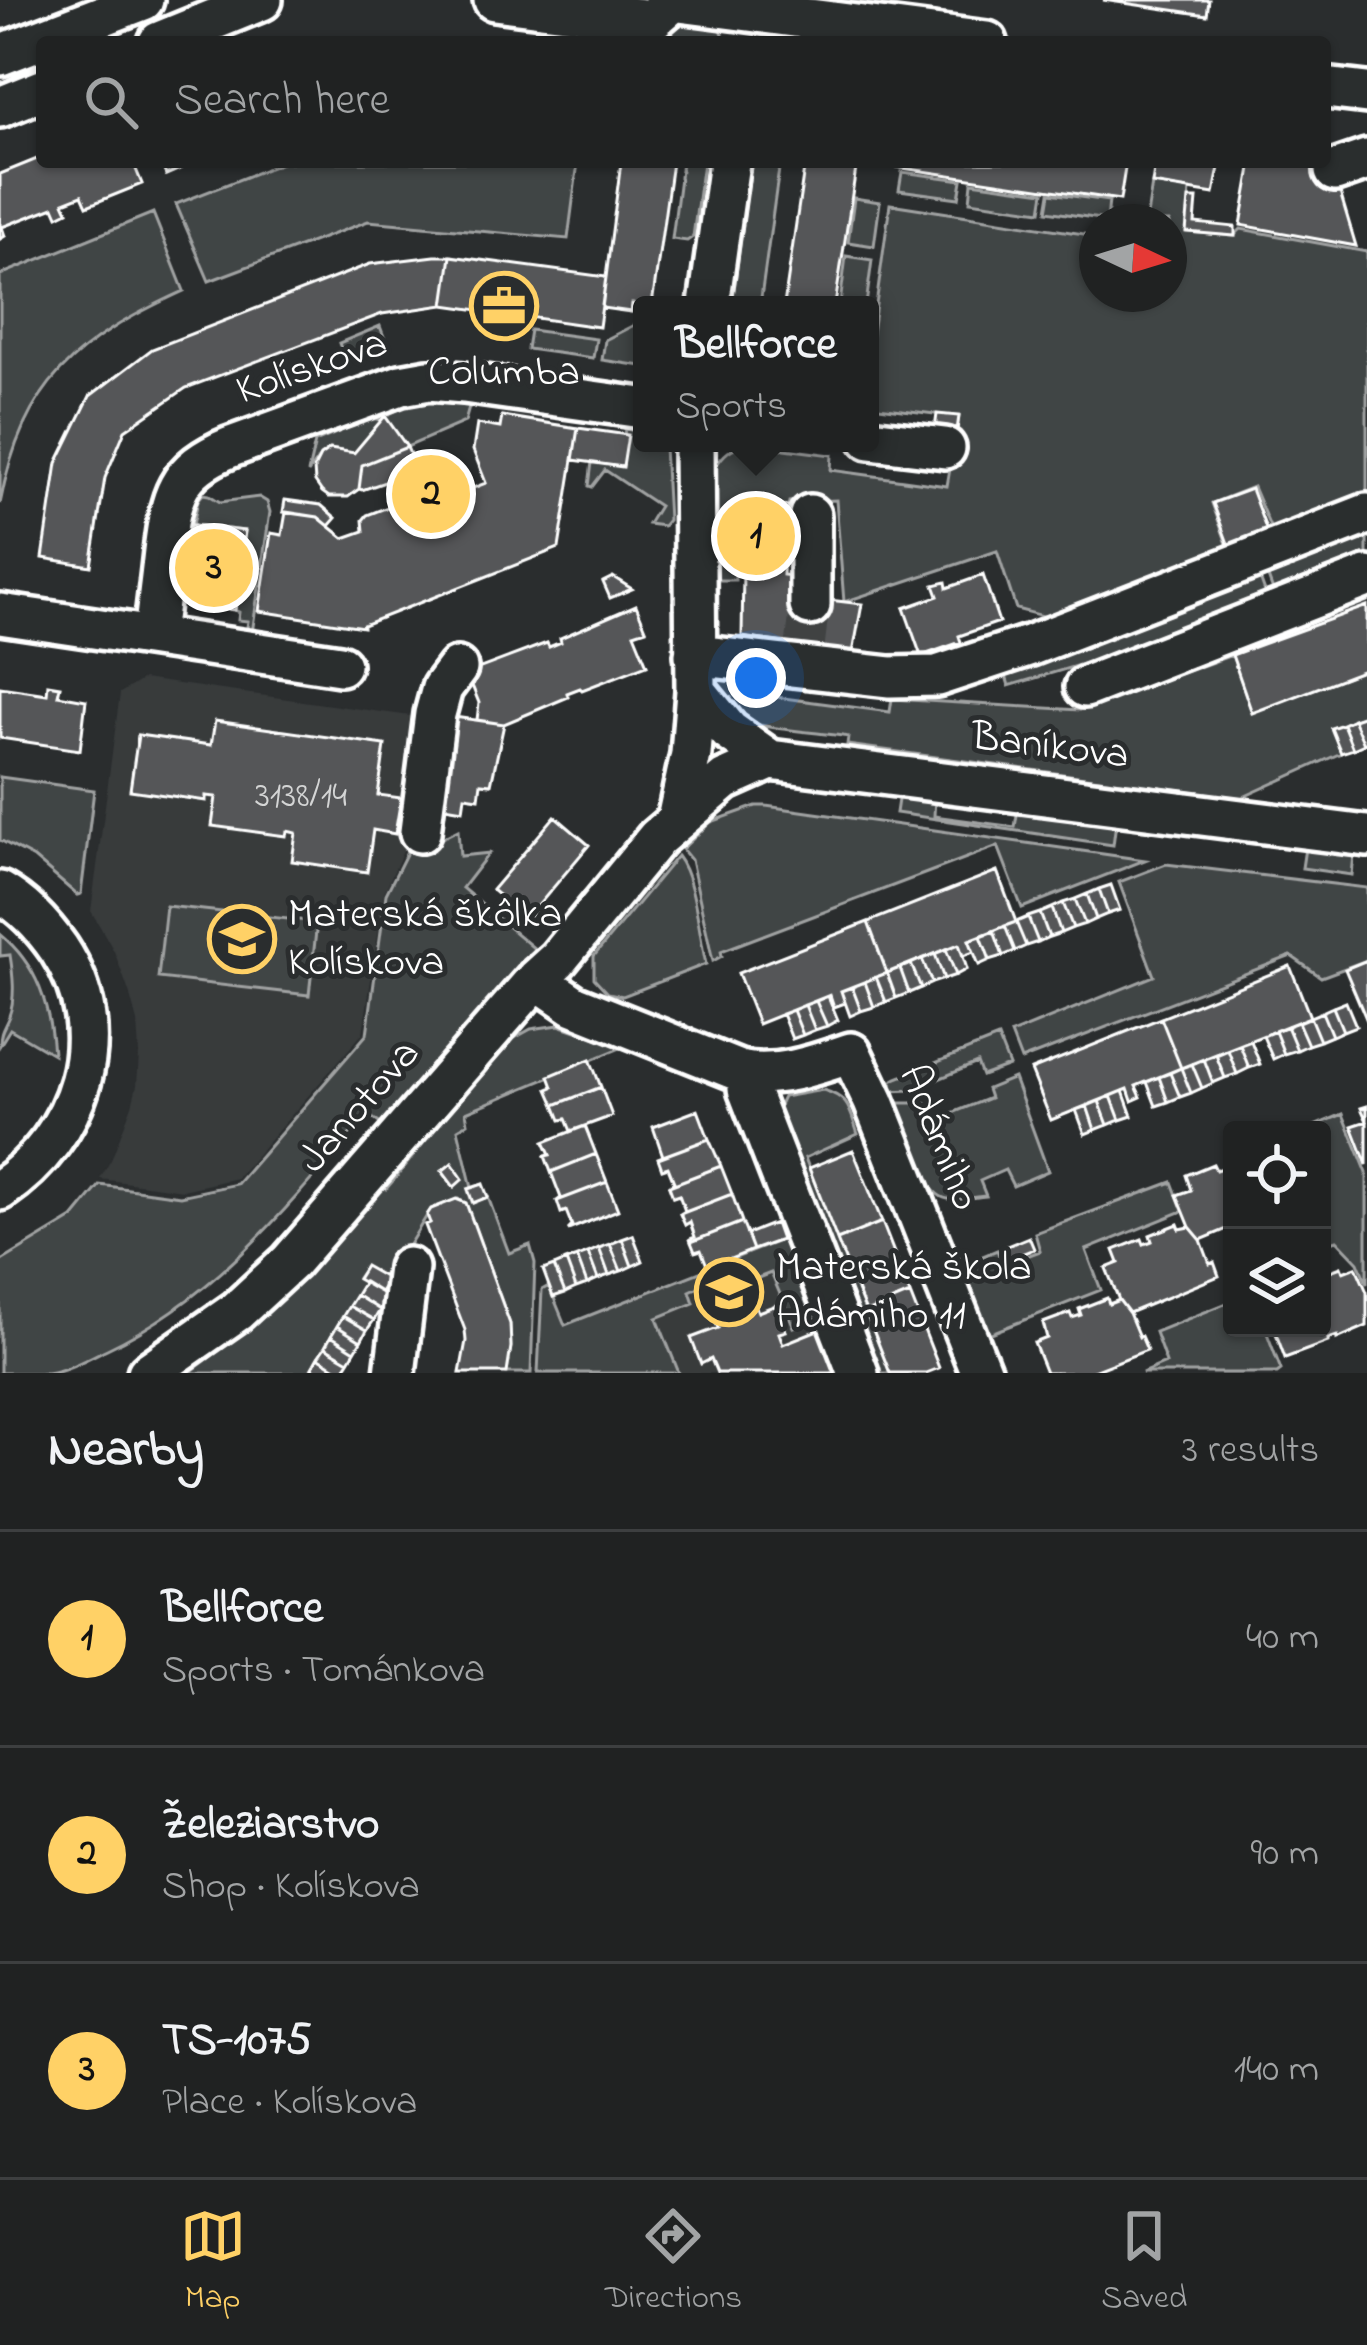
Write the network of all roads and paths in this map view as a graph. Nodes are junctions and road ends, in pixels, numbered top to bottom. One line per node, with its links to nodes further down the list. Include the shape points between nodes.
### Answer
1 (143, 0): 6 (street)
2 (262, 0): 7 (street)
3 (494, 0): 4 (street, via 652,20)
4 (668, 1): 5 (street)
5 (748, 13): 8 (street)
6 (49, 36)
7 (174, 36)
8 (938, 36)
9 (36, 41): 10 (street)
10 (0, 55)
11 (1331, 89): 13 (street)
12 (36, 92): 14 (street)
13 (1367, 93)
14 (0, 107)
15 (728, 168): 16 (street)
16 (710, 296)
17 (633, 407): 26 (street, Kolískova, via 429,380 213,454 171,502)
18 (879, 440): 19 (street)
19 (945, 448)
20 (694, 452): 29 (street)
21 (1367, 514): 29 (street, via 937,676 890,677 803,656)
22 (809, 515): 24 (street)
23 (1367, 577): 30 (street)
24 (810, 605)
25 (0, 614): 26 (street)
26 (154, 637): 27 (street)
27 (340, 665)
28 (457, 668): 35 (street, via 435,714)
29 (695, 673): 31 (street); 32 (street, via 729,731); 33 (street)
30 (1085, 687)
31 (691, 754): 33 (street, via 702,771); 34 (street)
32 (770, 760): 33 (street); 36 (street, Baníkova)
33 (724, 781): 34 (street, Janotova)
34 (677, 820): 38 (street, Janotova)
35 (420, 832)
36 (1367, 836)
37 (0, 892): 40 (street, via 64,958 82,1002 86,1046 58,1134)
38 (536, 979): 39 (street, Adámiho, via 574,1005); 42 (street, Janotova, via 263,1288)
39 (748, 1073): 44 (street); 45 (street, Adámiho, via 795,1071 851,1053)
40 (0, 1190)
41 (408, 1268): 43 (street)
42 (148, 1373)
43 (395, 1373)
44 (858, 1373)
45 (981, 1373)

